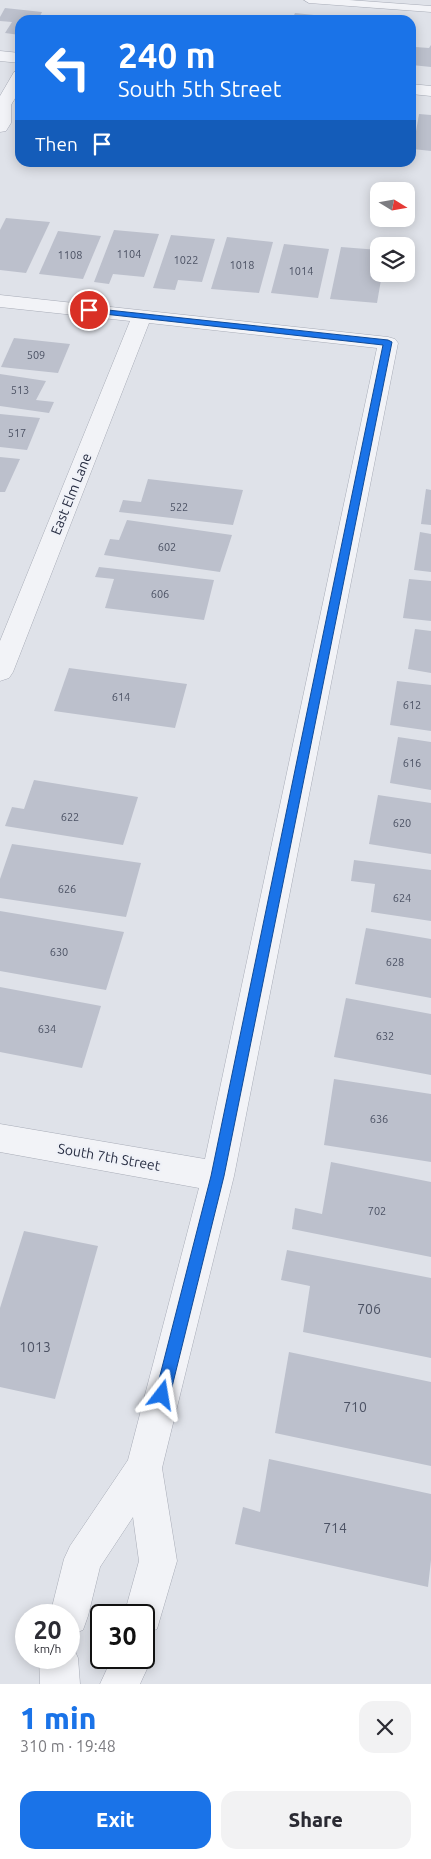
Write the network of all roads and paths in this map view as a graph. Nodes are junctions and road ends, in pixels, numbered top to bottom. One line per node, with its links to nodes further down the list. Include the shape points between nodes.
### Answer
1 (309, 0): 2 (lane)
2 (431, 9)
3 (0, 56): 4 (street)
4 (15, 58)
5 (15, 85): 9 (street, via 3,105)
6 (416, 89): 7 (street)
7 (431, 90)
8 (15, 117): 9 (street)
9 (1, 125)
10 (0, 301): 11 (street)
11 (142, 316): 12 (street, East Elm Lane); 14 (street, via 388,342)
12 (0, 672)
13 (0, 1138): 14 (street, South 7th Street)
14 (218, 1176): 15 (street)
15 (144, 1468): 16 (street, via 83,1560); 17 (street, via 158,1561)
16 (72, 1604)
17 (146, 1604)
18 (59, 1669): 20 (street)
19 (127, 1669): 21 (street)
20 (60, 1684)
21 (120, 1684)

